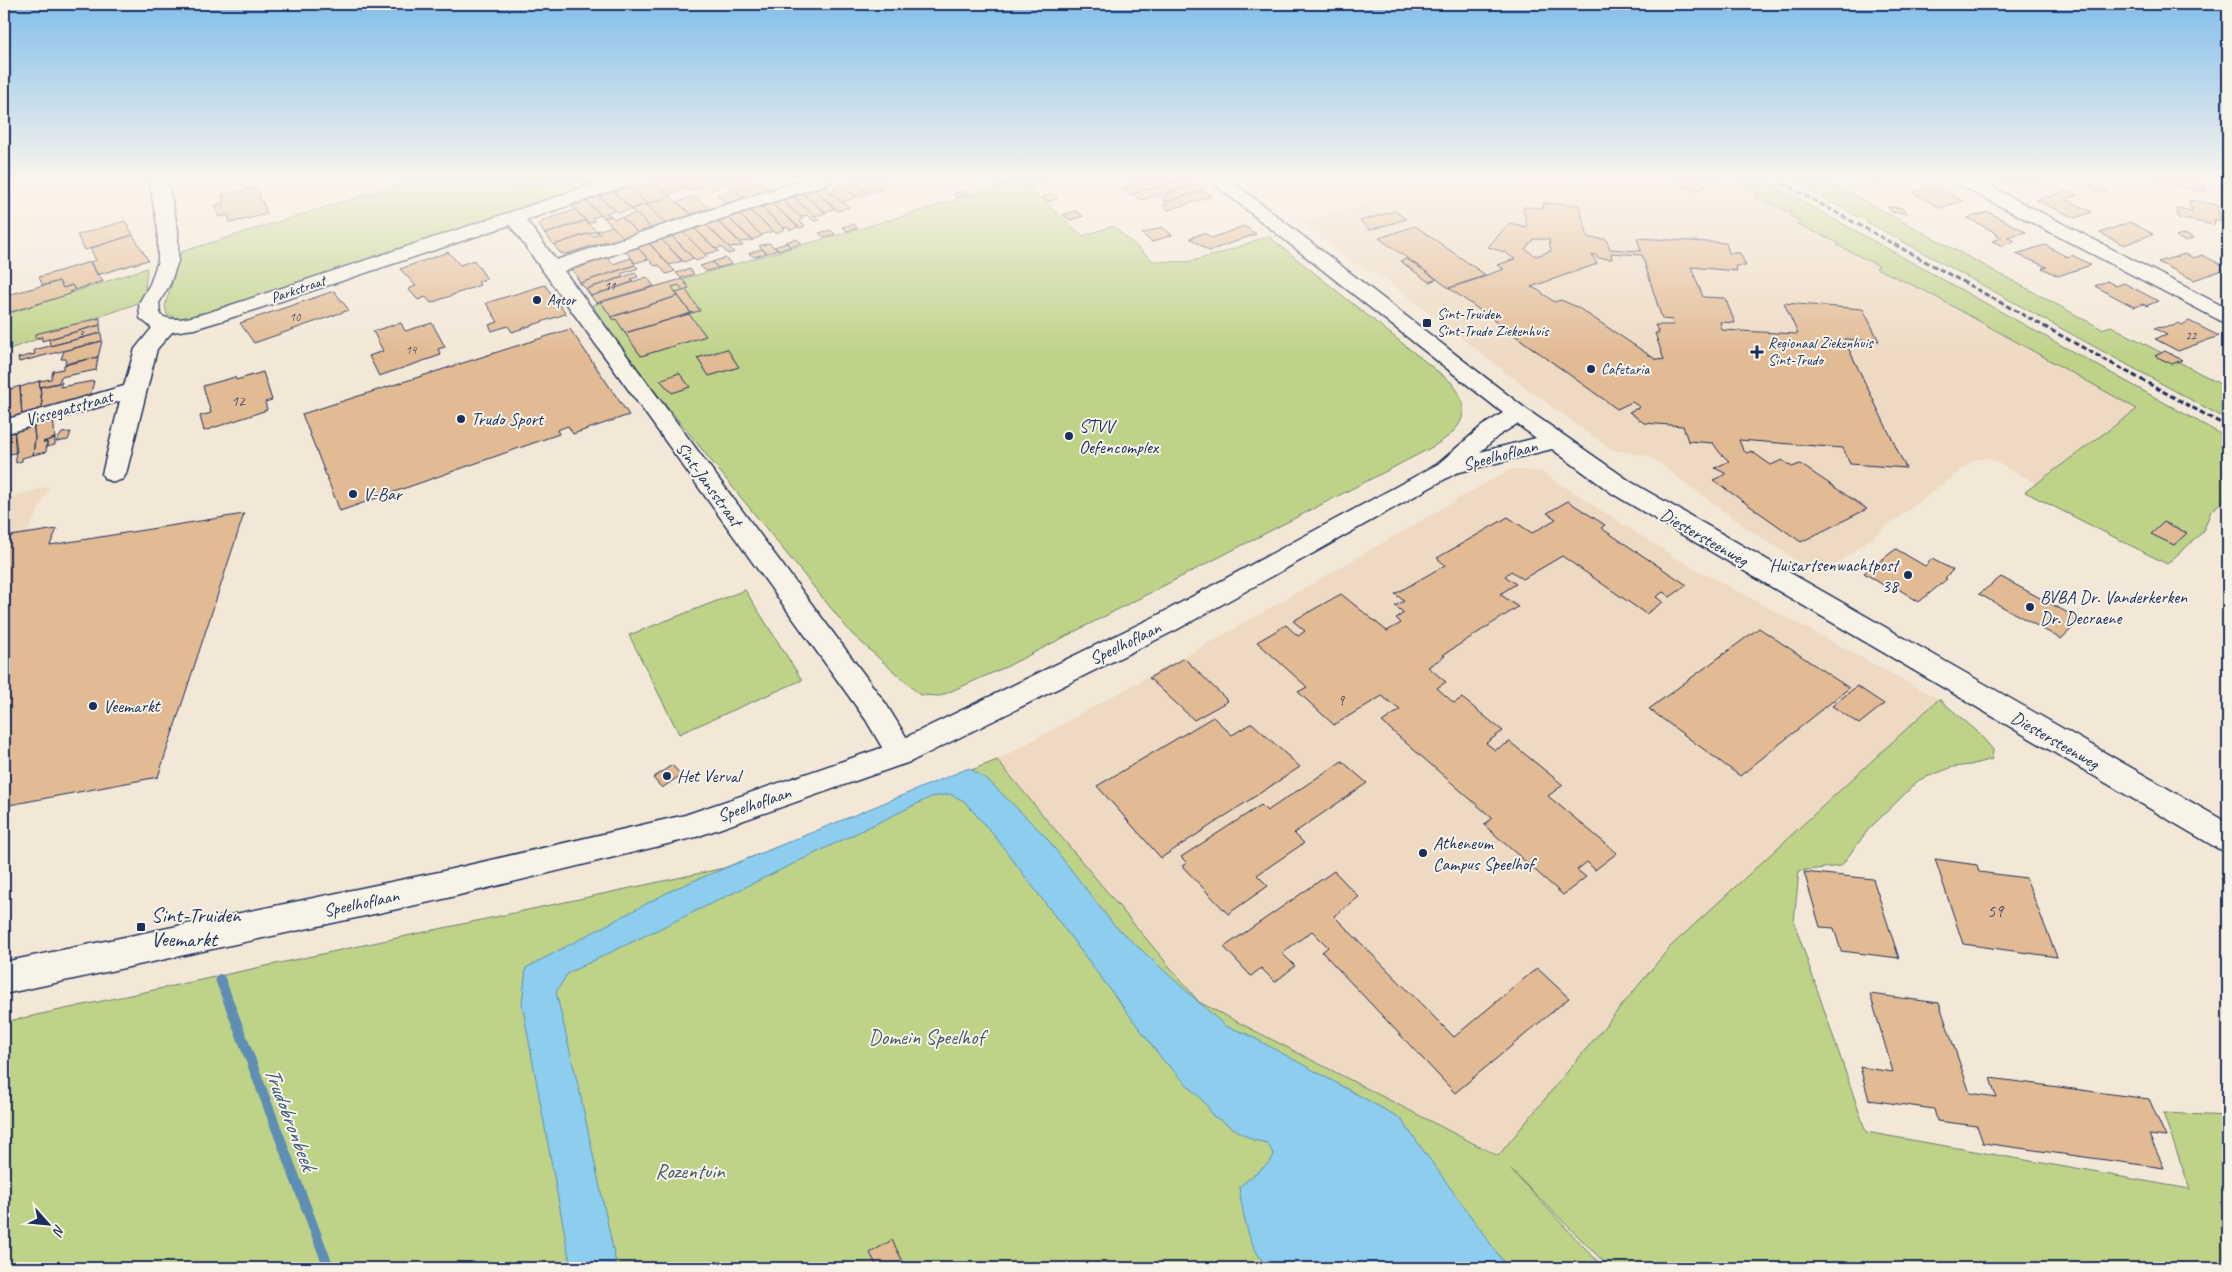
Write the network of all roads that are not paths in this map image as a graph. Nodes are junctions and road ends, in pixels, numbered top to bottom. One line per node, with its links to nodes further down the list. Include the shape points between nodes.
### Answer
1 (168, 238): 9 (street, via 168,261 150,303 150,318)
2 (450, 238): 9 (street, Parkstraat, via 217,316)
3 (530, 238): 7 (street, Sint-Jansstraat)
4 (643, 238): 7 (street)
5 (1293, 238): 11 (street, Diestersteenweg)
6 (2076, 238): 8 (street)
7 (552, 268): 16 (street, Sint-Jansstraat, via 871,705)
8 (2228, 317)
9 (165, 327): 10 (street, Vissegatstraat, via 146,349)
10 (134, 390): 12 (street, Vissegatstraat); 15 (street, Vissegatstraat)
11 (1518, 414): 13 (street, Diestersteenweg); 14 (street, Speelhoflaan, via 1490,431)
12 (4, 427)
13 (1554, 441): 14 (street, Speelhoflaan); 17 (street, Diestersteenweg, via 1622,488 1700,535)
14 (1446, 469): 16 (street, Speelhoflaan, via 1168,622)
15 (114, 474)
16 (901, 753): 18 (street, Speelhoflaan, via 685,828 439,886)
17 (2228, 840)
18 (4, 978)

